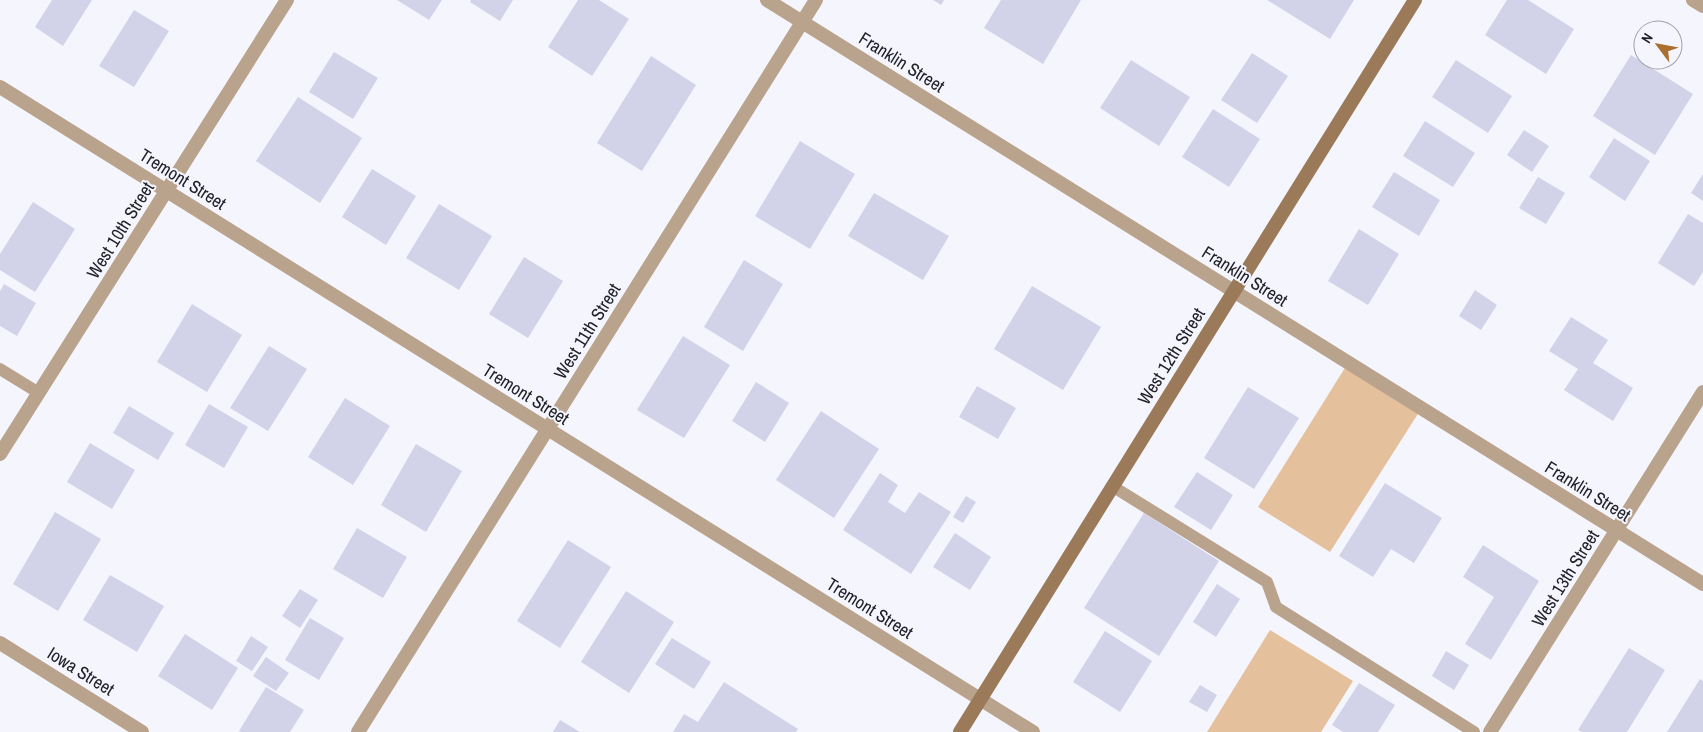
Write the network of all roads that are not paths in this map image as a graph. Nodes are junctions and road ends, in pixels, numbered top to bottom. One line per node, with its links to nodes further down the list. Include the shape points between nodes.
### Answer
1 (287, 0): 9 (street, West 10th Street)
2 (767, 0): 7 (street, Franklin Street)
3 (816, 0): 7 (street, West 11th Street)
4 (1416, 0): 10 (main road, West 12th Street)
5 (1693, 0): 6 (street)
6 (1703, 6)
7 (802, 22): 10 (street, Franklin Street); 14 (street, West 11th Street)
8 (0, 87): 9 (street, Tremont Street)
9 (166, 191): 13 (street, West 10th Street); 14 (street, Tremont Street)
10 (1233, 291): 16 (main road, West 12th Street); 17 (street, Franklin Street)
11 (0, 369): 13 (lane)
12 (1703, 392): 17 (street, West 13th Street)
13 (39, 393): 15 (street, West 10th Street)
14 (547, 429): 20 (street, Tremont Street); 22 (street, West 11th Street)
15 (0, 454)
16 (1112, 486): 20 (main road, West 12th Street); 25 (lane, via 1267,582 1276,607)
17 (1616, 530): 18 (street, Franklin Street); 26 (street, West 13th Street)
18 (1703, 584)
19 (0, 642): 21 (street, Iowa Street)
20 (980, 700): 23 (main road, West 12th Street); 24 (street, Tremont Street)
21 (142, 732)
22 (358, 732)
23 (960, 732)
24 (1032, 732)
25 (1474, 732)
26 (1490, 732)

